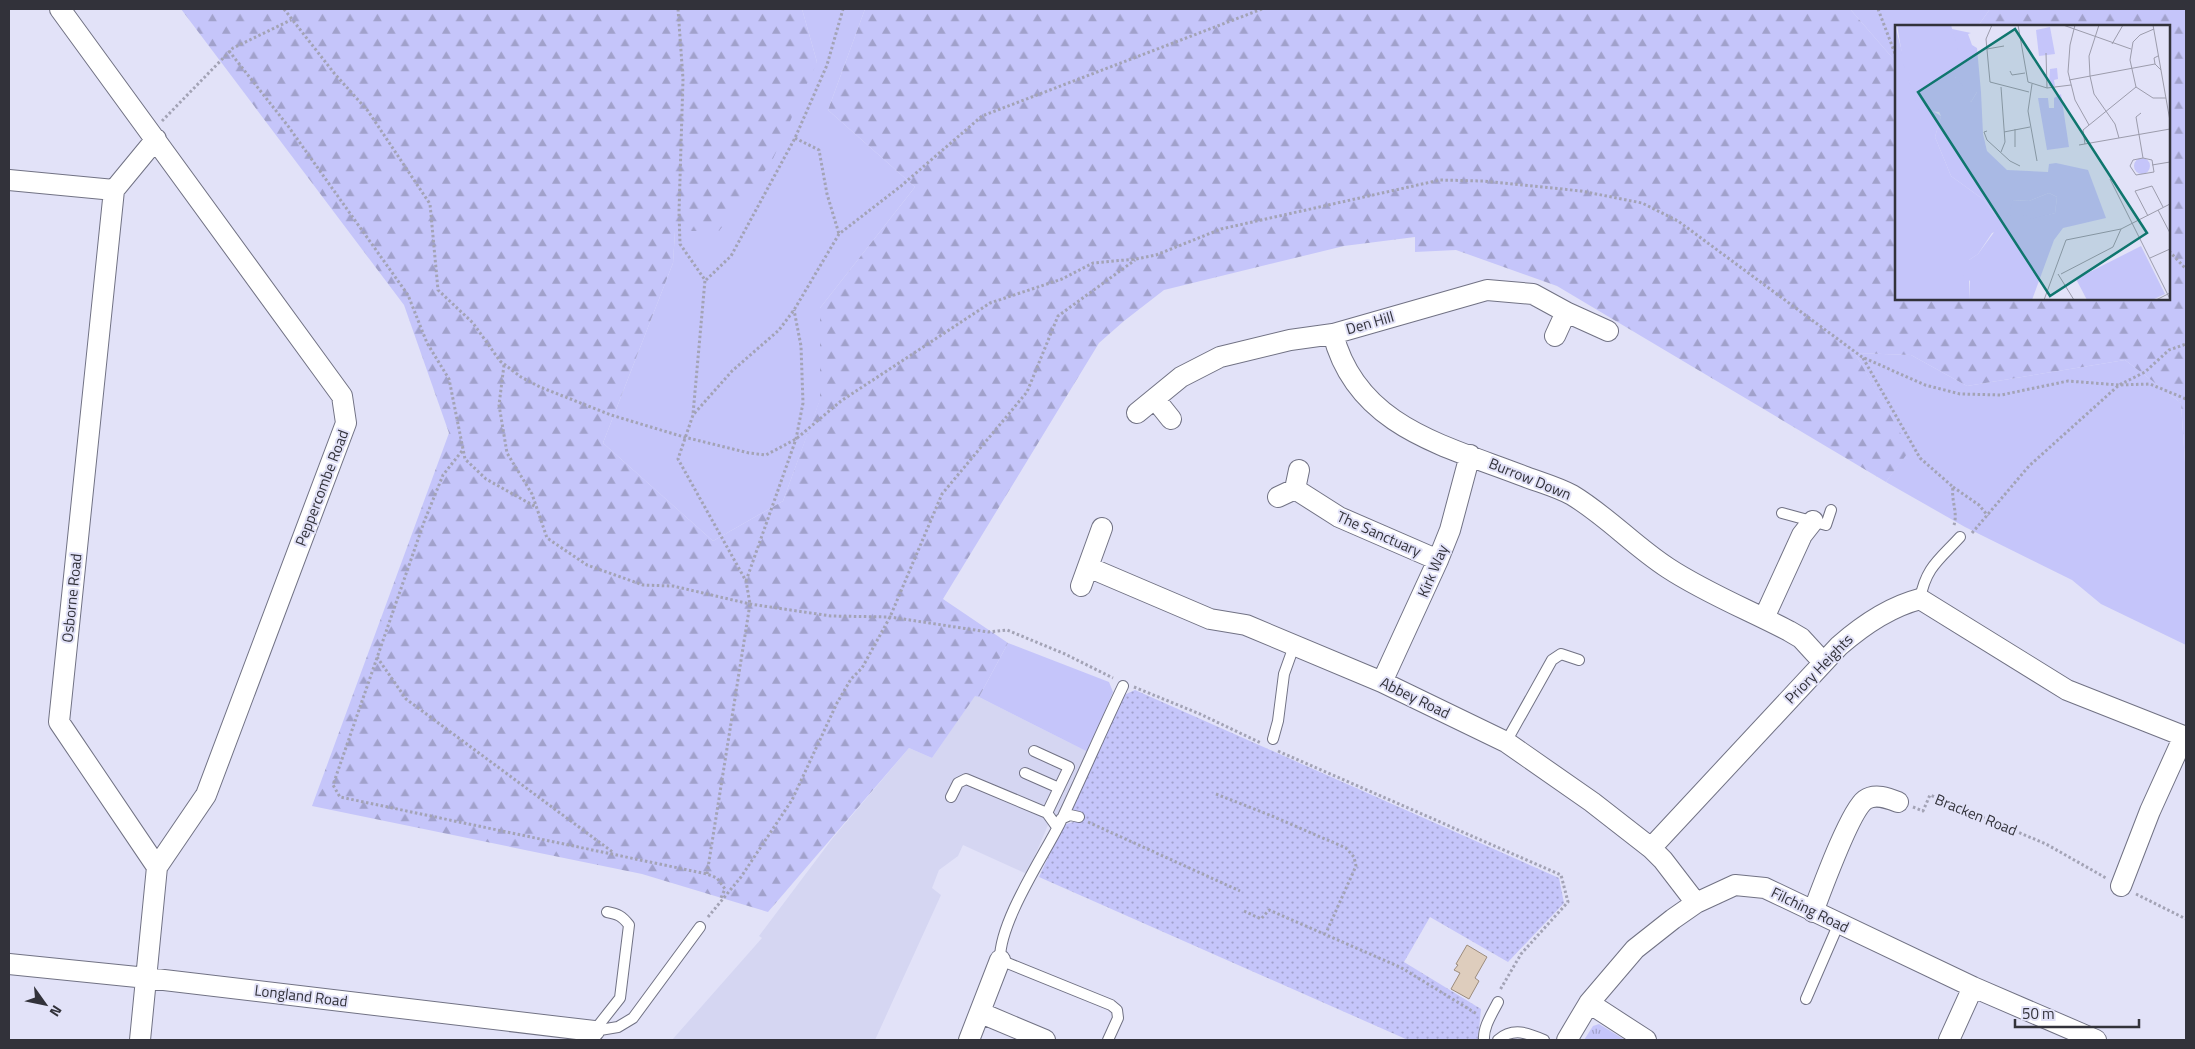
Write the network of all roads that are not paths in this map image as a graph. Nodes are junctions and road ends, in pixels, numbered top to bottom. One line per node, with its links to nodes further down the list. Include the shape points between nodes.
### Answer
1 (60, 9): 2 (street, Peppercombe Road)
2 (154, 136): 4 (street); 41 (street, Peppercombe Road, via 342,396 346,424 206,795)
3 (9, 180): 4 (street)
4 (114, 190): 41 (street, Osborne Road, via 59,722)
5 (1566, 312): 6 (street, Den Hill); 7 (street, Den Hill, via 1533,294 1487,290); 8 (street)
6 (1608, 332)
7 (1333, 334): 9 (street, Den Hill, via 1290,340 1220,357 1181,377); 12 (street, Burrow Down, via 1338,354 1363,396 1386,416 1418,434)
8 (1554, 336)
9 (1155, 400): 10 (street, Den Hill); 11 (street)
10 (1136, 413)
11 (1171, 419)
12 (1470, 455): 19 (street, Kirk Way, via 1450,530); 23 (street, Burrow Down, via 1569,494 1608,520 1667,568)
13 (1291, 485): 19 (street, The Sanctuary, via 1339,517)
14 (1831, 510): 16 (lane, via 1826,525)
15 (1782, 513): 16 (lane)
16 (1813, 521): 23 (street, via 1802,536)
17 (1102, 528): 20 (street)
18 (1960, 537): 22 (lane, via 1931,567)
19 (1438, 560): 27 (street, Kirk Way)
20 (1088, 567): 21 (street); 24 (street, Abbey Road, via 1210,619 1246,625)
21 (1080, 586)
22 (1920, 598): 26 (street, Priory Heights, via 1855,631); 29 (street, via 2067,690)
23 (1764, 618): 26 (street, Burrow Down, via 1801,638)
24 (1294, 646): 27 (street, Abbey Road); 30 (lane, via 1284,674 1278,720)
25 (1579, 660): 31 (lane, via 1561,654 1552,660)
26 (1823, 662): 40 (street, Priory Heights)
27 (1382, 682): 31 (street, Abbey Road)
28 (1122, 686): 39 (lane)
29 (2185, 736): 42 (street, via 2150,811)
30 (1271, 742)
31 (1506, 742): 40 (street, Abbey Road)
32 (1034, 751): 34 (lane, via 1070,767)
33 (1024, 773): 34 (lane)
34 (1059, 788): 37 (lane)
35 (951, 796): 37 (lane, via 958,783 966,779)
36 (1898, 802): 45 (street, via 1874,796 1864,800 1838,850)
37 (1047, 813): 39 (lane)
38 (1079, 817): 39 (lane, via 1070,815)
39 (1059, 823): 48 (lane, via 1007,925 999,947)
40 (1651, 848): 43 (street, Abbey Road)
41 (157, 867): 50 (street)
42 (2121, 886)
43 (1696, 903): 45 (street, Filching Road, via 1735,885 1765,888); 54 (street, Filching Road, via 1635,949)
44 (607, 912): 56 (lane, via 623,917 628,925 620,998)
45 (1813, 912): 46 (street, Filching Road)
46 (1839, 924): 51 (street, Filching Road); 52 (lane)
47 (700, 927): 56 (lane, via 632,1018 618,1027)
48 (1000, 960): 55 (street); 60 (lane, via 1111,1005 1117,1010 1118,1018)
49 (9, 964): 50 (street, Longland Road)
50 (147, 978): 56 (street, Longland Road); 57 (street)
51 (1973, 987): 66 (street); 67 (street, Filching Road)
52 (1806, 999)
53 (1498, 1002): 61 (lane, via 1488,1021)
54 (1589, 1003): 64 (street, Filching Road); 65 (street)
55 (981, 1013): 58 (street); 59 (street)
56 (594, 1031)
57 (140, 1040)
58 (969, 1040)
59 (1045, 1040)
60 (1108, 1040)
61 (1484, 1040)
62 (1498, 1040): 63 (lane, via 1512,1032 1527,1032)
63 (1544, 1040)
64 (1567, 1040)
65 (1646, 1040)
66 (1949, 1040)
67 (2096, 1040)

